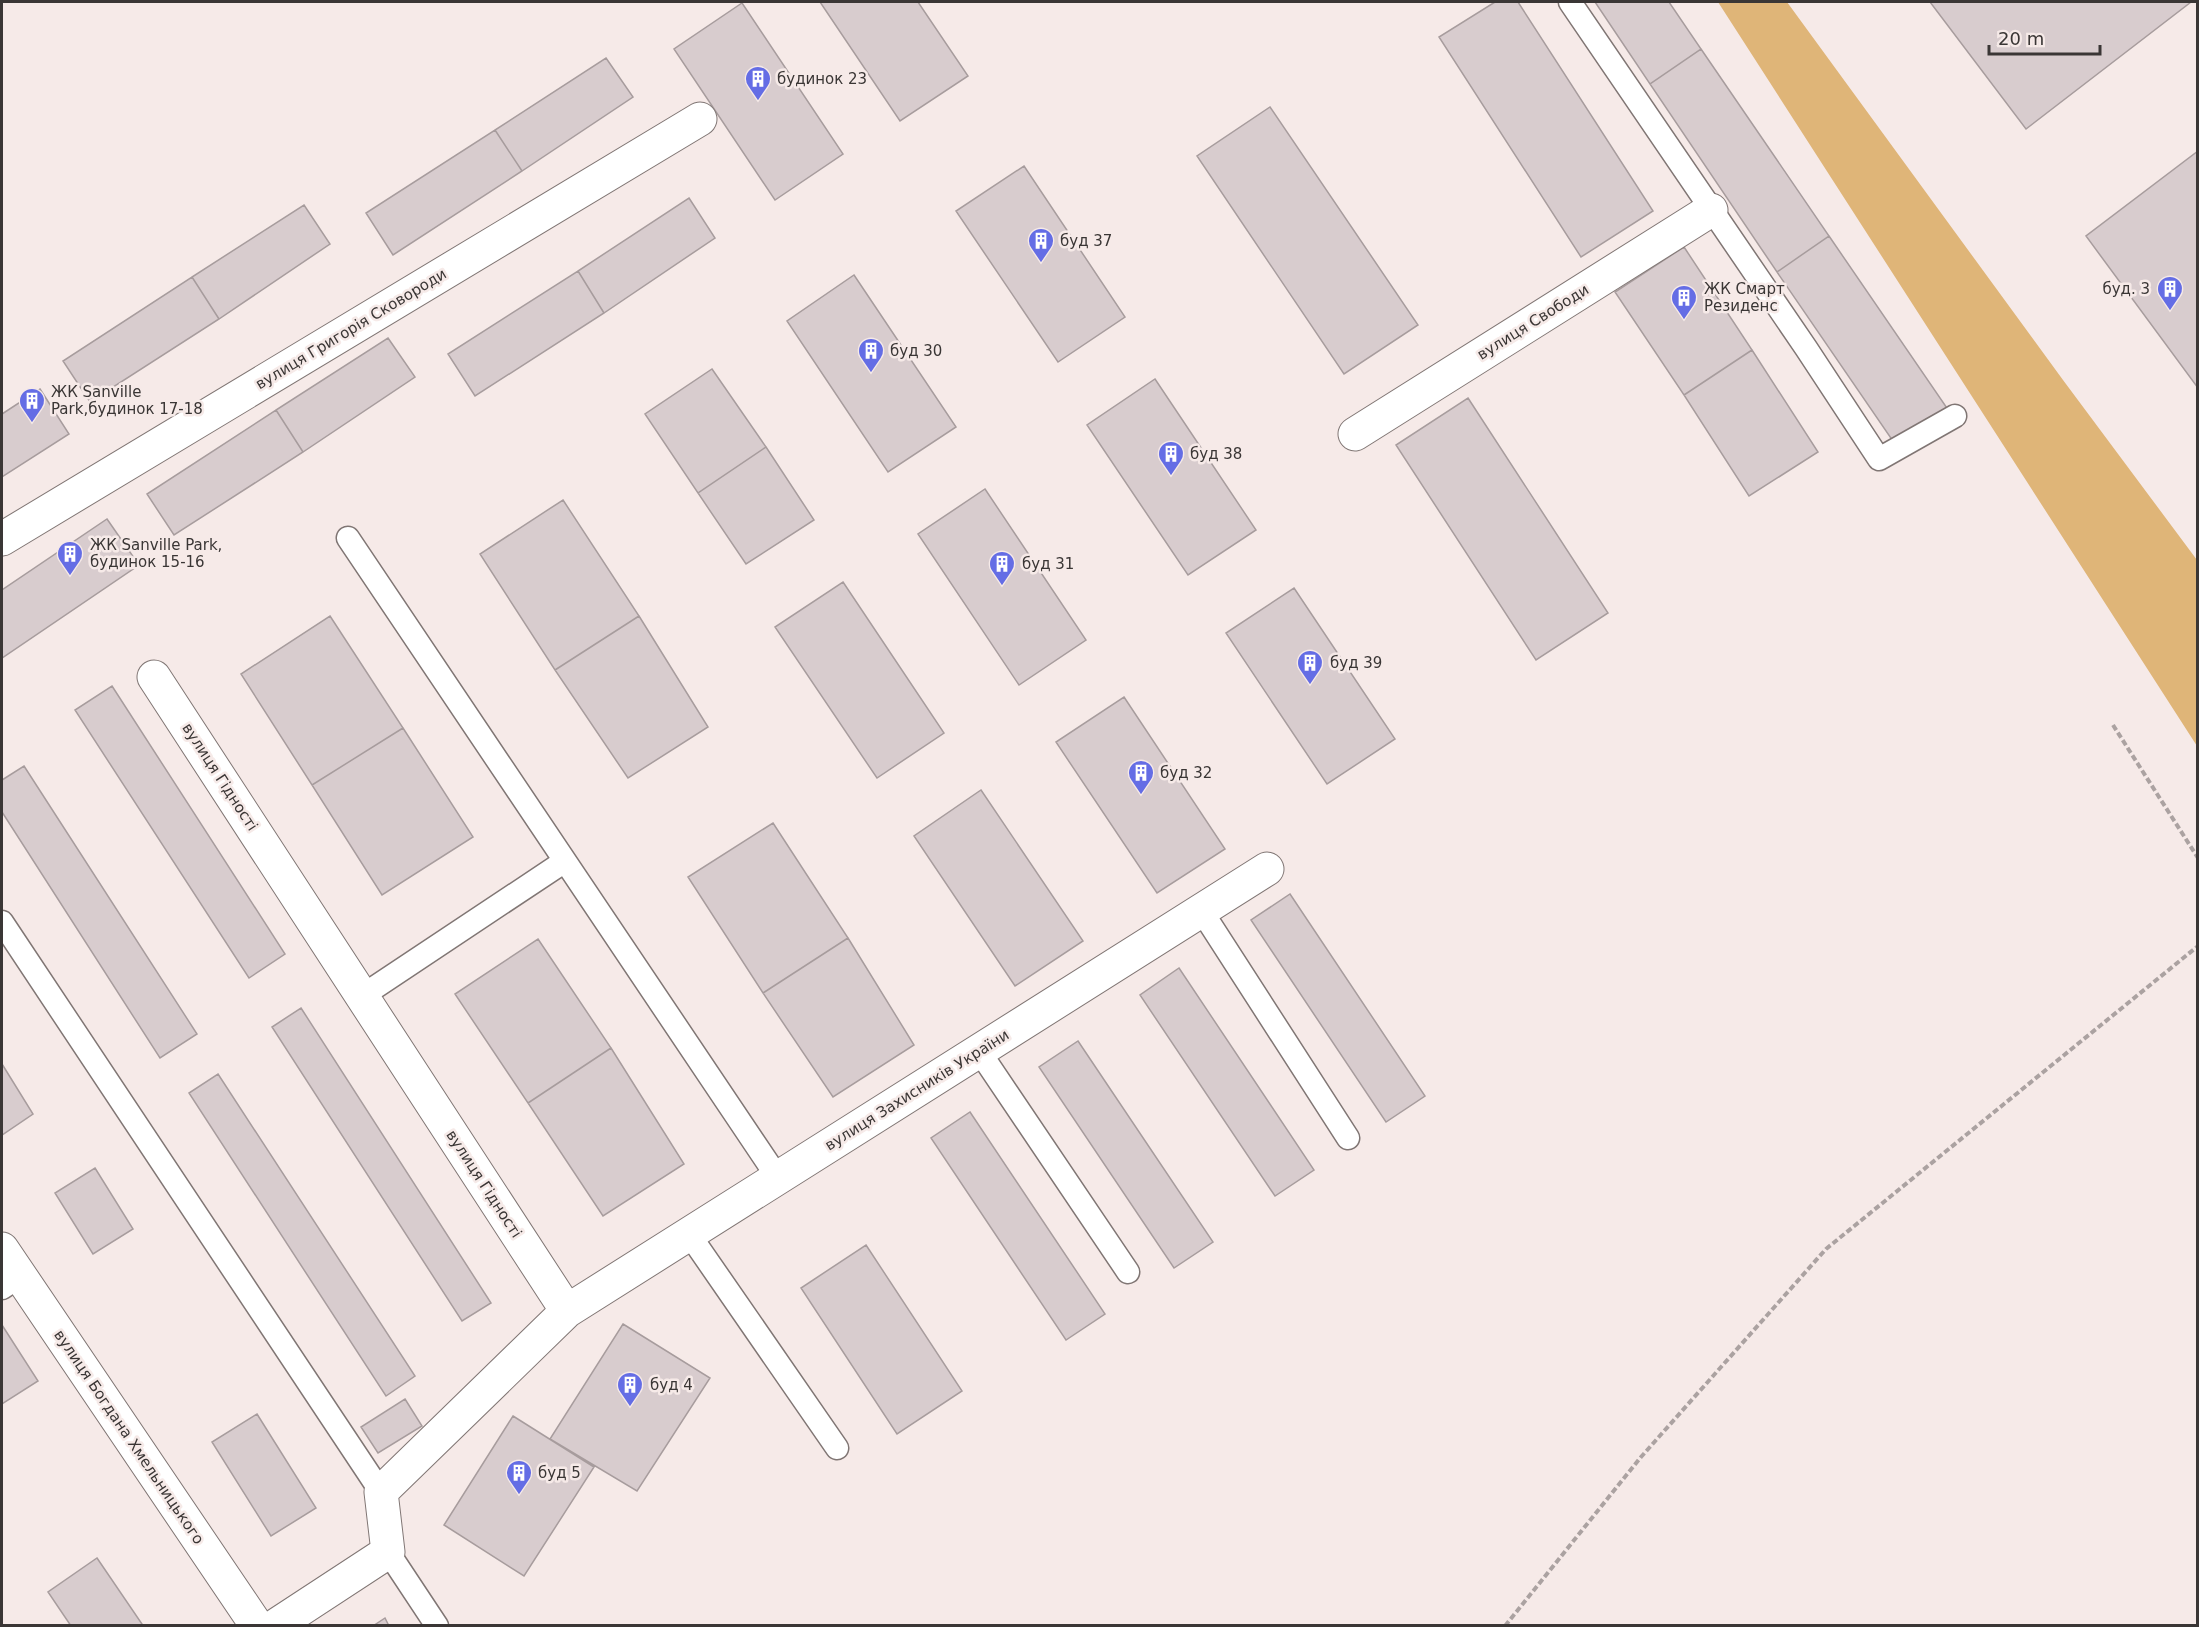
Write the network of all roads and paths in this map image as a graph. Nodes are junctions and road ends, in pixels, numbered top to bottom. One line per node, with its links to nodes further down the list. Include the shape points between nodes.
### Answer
1 (1570, 2): 3 (lane)
2 (700, 119): 7 (street, вулиця Григорія Сковороди)
3 (1711, 210): 4 (lane, via 1879,459); 5 (street, вулиця Свободи)
4 (1955, 416)
5 (1355, 434)
6 (348, 537): 11 (lane)
7 (2, 539)
8 (154, 677): 16 (street, вулиця Гідності)
9 (2113, 725): 10 (path)
10 (2198, 858)
11 (565, 861): 16 (lane); 19 (lane)
12 (1266, 868): 13 (street, вулиця Захисників України)
13 (1201, 910): 17 (street, вулиця Захисників України); 18 (lane)
14 (2, 922): 26 (lane)
15 (2198, 946): 31 (path, via 1826,1249 1641,1457)
16 (362, 996): 24 (street, вулиця Гідності)
17 (980, 1051): 19 (street, вулиця Захисників України); 22 (lane)
18 (1347, 1138)
19 (778, 1178): 20 (street, вулиця Захисників України)
20 (689, 1234): 24 (street, вулиця Захисників України); 25 (lane)
21 (2, 1249): 23 (street, вулиця Богдана Хмельницького)
22 (1128, 1272)
23 (11, 1282): 28 (street, вулиця Богдана Хмельницького)
24 (567, 1311): 26 (street)
25 (837, 1448)
26 (381, 1492): 27 (street)
27 (388, 1552): 29 (street); 30 (lane)
28 (257, 1626)
29 (274, 1626)
30 (437, 1626)
31 (1505, 1626)

